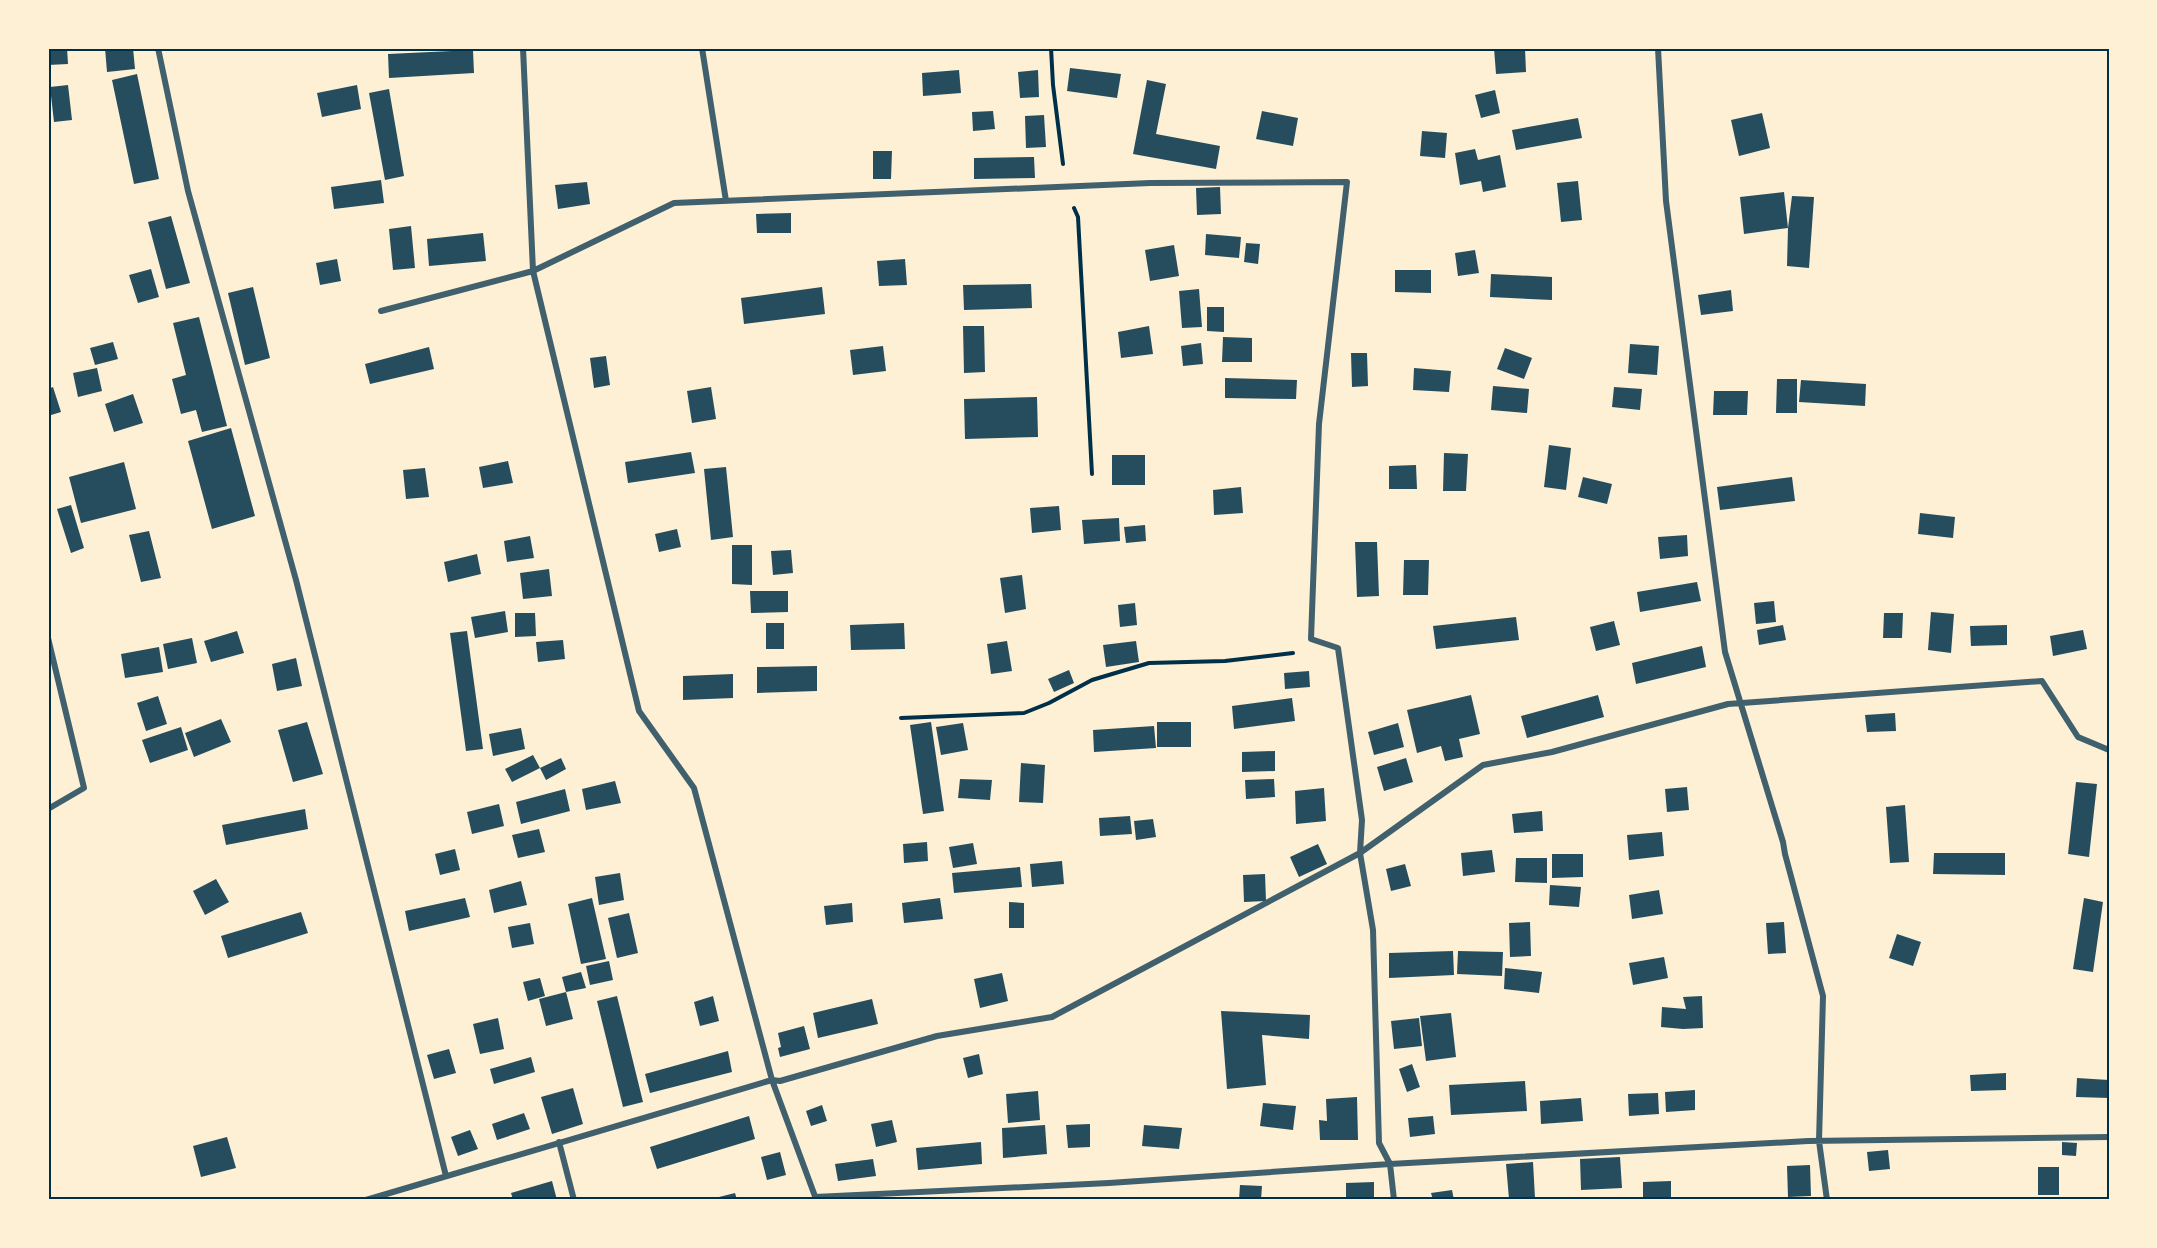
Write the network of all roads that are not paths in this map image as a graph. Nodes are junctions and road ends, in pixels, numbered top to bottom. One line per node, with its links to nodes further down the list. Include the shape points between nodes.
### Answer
1 (158, 48): 18 (street, via 188,191 299,592)
2 (523, 48): 6 (street)
3 (702, 48): 5 (street)
4 (1658, 48): 9 (street, via 1666,201 1725,652)
5 (726, 201): 6 (street, via 674,203); 12 (street, via 1150,183 1347,182 1319,424 1311,639 1338,648 1362,820)
6 (533, 271): 7 (street); 13 (street, via 639,711 694,788)
7 (381, 311)
8 (48, 638): 11 (street, via 84,788)
9 (1742, 703): 10 (street, via 2042,681 2078,737); 12 (street, via 1552,752 1484,765); 15 (street, via 1784,842 1823,996)
10 (2109, 750)
11 (48, 809)
12 (1360, 853): 13 (street, via 1052,1017 937,1036 780,1081); 17 (street, via 1373,930 1379,1143)
13 (772, 1080): 16 (street); 19 (street)
14 (2109, 1137): 15 (street)
15 (1819, 1141): 17 (street); 23 (street)
16 (559, 1142): 18 (street); 21 (street)
17 (1390, 1164): 19 (street); 22 (street)
18 (446, 1176): 20 (street)
19 (816, 1198)
20 (366, 1200)
21 (574, 1200)
22 (1394, 1200)
23 (1827, 1200)

